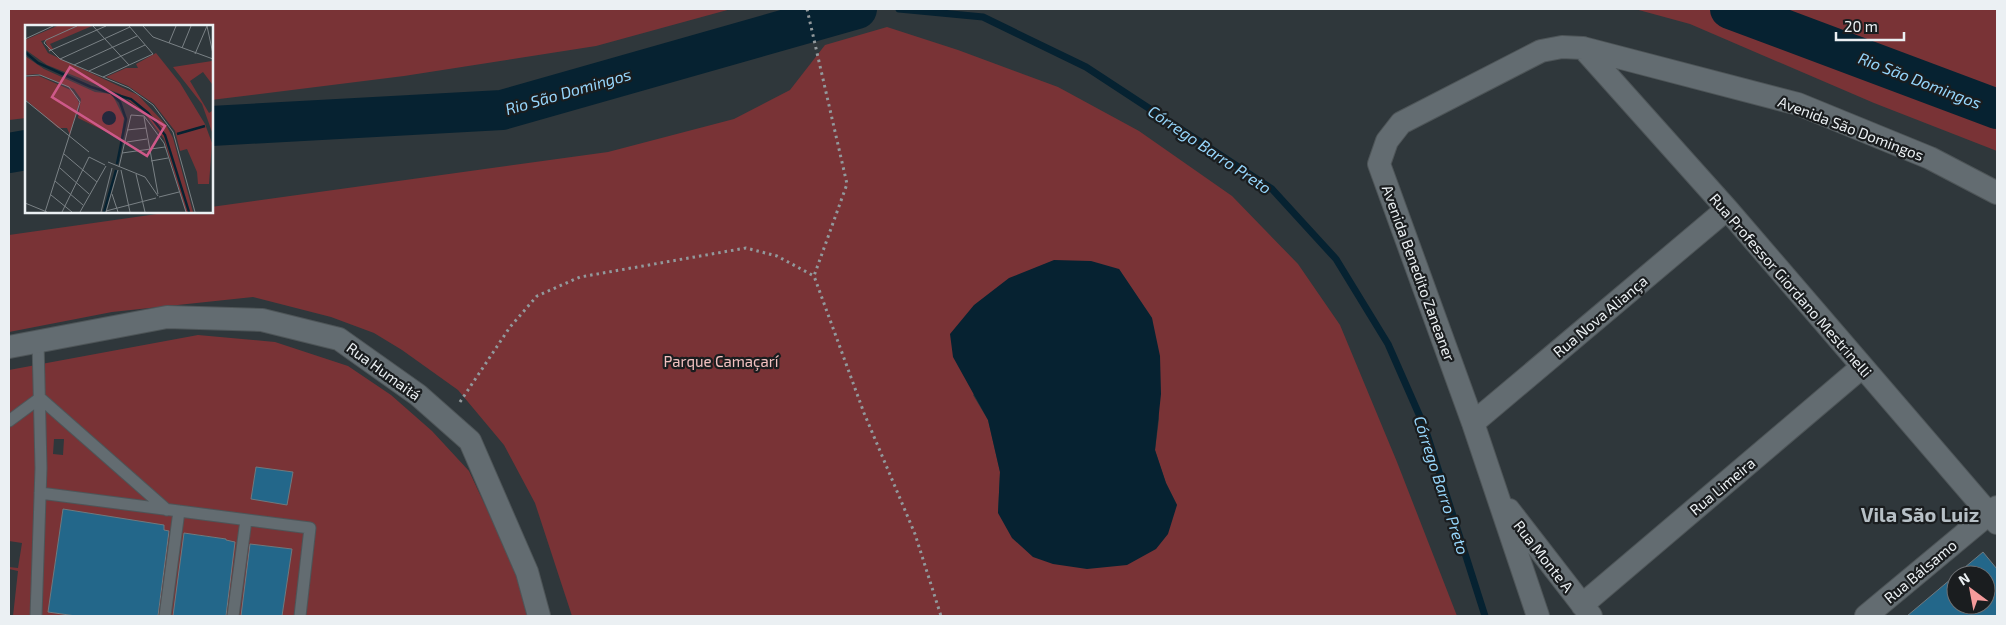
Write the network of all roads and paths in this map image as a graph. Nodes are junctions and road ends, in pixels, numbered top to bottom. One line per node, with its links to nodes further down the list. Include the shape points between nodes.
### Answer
1 (807, 9): 5 (path, via 847,184)
2 (1583, 48): 3 (street, Avenida São Domingos, via 1798,104 1930,158); 4 (street, Rua Professor Giordano Mestrinelli); 12 (street, Avenida Benedito Zaneaner, via 1541,51 1401,123 1387,141 1379,164)
3 (1997, 192)
4 (1727, 209): 8 (street, Rua Professor Giordano Mestrinelli); 12 (street, Rua Nova Aliança)
5 (814, 276): 10 (path, via 777,256 746,248 580,276 536,296 510,327); 25 (path, via 864,413 915,534)
6 (38, 341): 7 (street, Rua Humaitá); 9 (lane); 10 (street, Rua Humaitá, via 167,318 262,320 339,339 418,395)
7 (9, 347)
8 (1862, 367): 17 (street, Rua Professor Giordano Mestrinelli); 19 (street, Rua Limeira)
9 (40, 398): 11 (lane); 13 (lane); 15 (lane)
10 (447, 420): 24 (street, Rua Humaitá, via 470,441 527,572)
11 (9, 421)
12 (1473, 422): 14 (street, Avenida Benedito Zaneaner)
13 (40, 493): 15 (lane); 20 (lane)
14 (1498, 496): 19 (street, Rua Monte A); 26 (street, Avenida Benedito Zaneaner)
15 (167, 510): 16 (lane)
16 (179, 511): 18 (lane); 21 (lane)
17 (1995, 515): 27 (street, Rua Bálsamo)
18 (246, 520): 22 (lane); 23 (lane, via 310,528)
19 (1586, 611)
20 (36, 616)
21 (165, 616)
22 (233, 616)
23 (300, 616)
24 (539, 616)
25 (941, 616)
26 (1538, 616)
27 (1866, 616)

